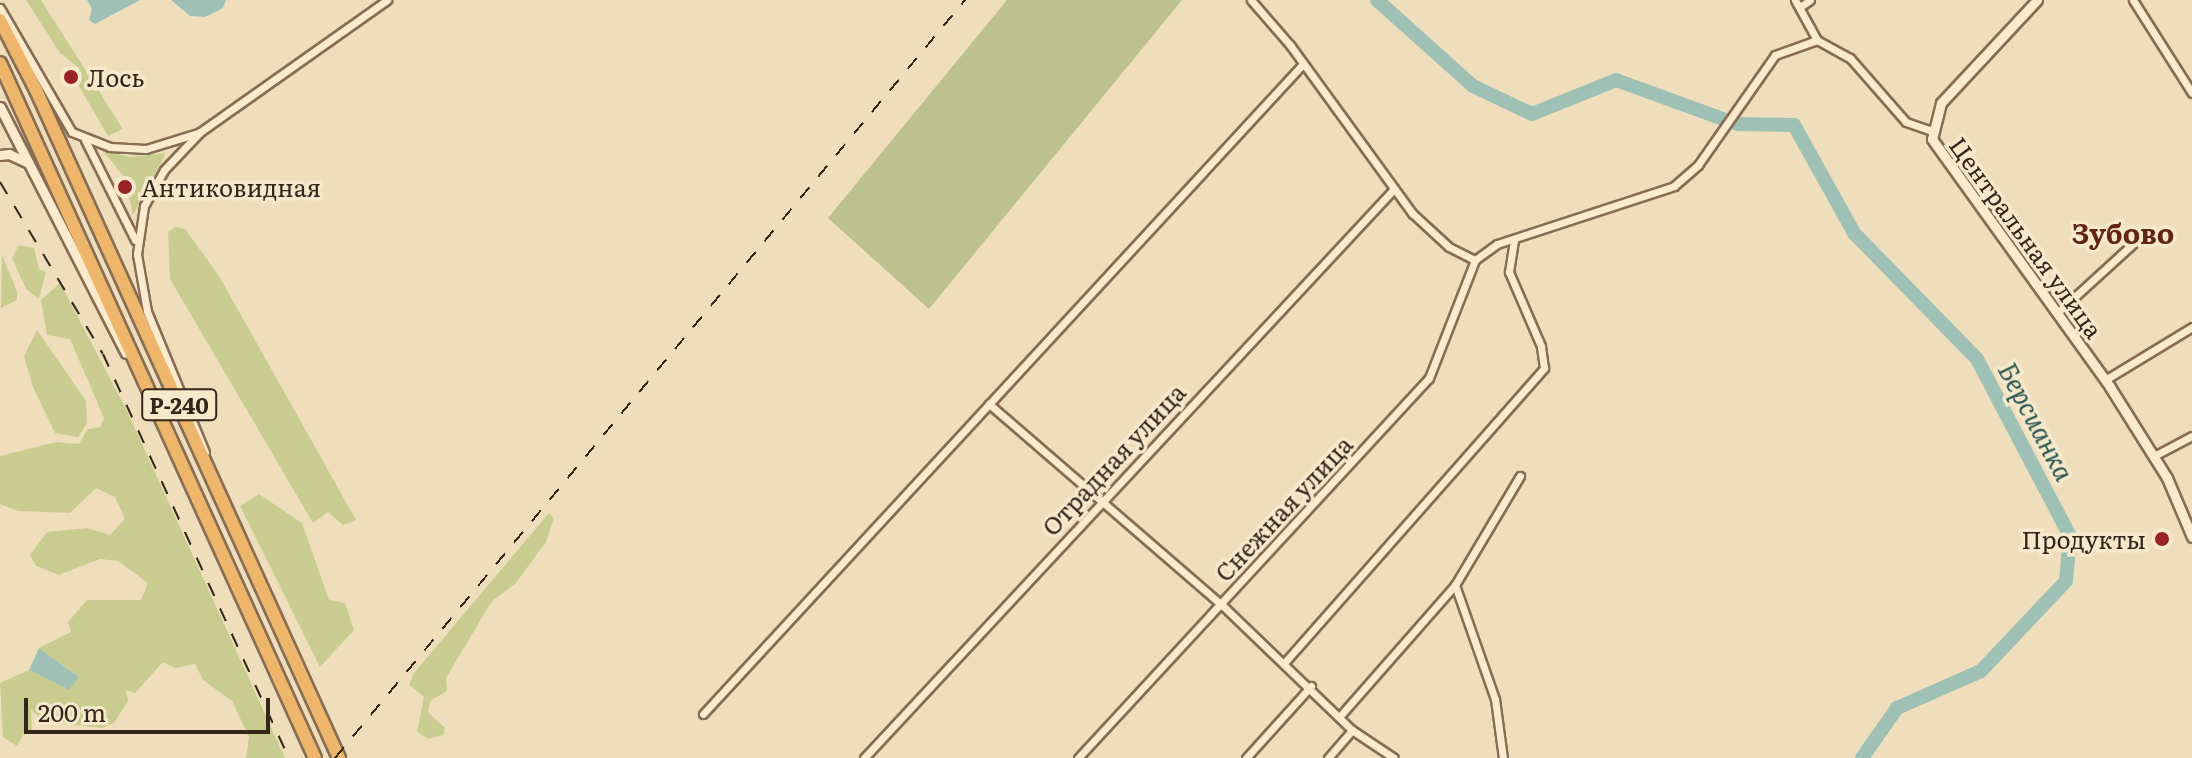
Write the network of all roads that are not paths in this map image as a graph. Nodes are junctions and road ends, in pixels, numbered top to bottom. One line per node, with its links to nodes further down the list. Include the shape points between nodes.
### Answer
1 (387, 0): 16 (street)
2 (1251, 0): 11 (street)
3 (1810, 0): 6 (street)
4 (2037, 0): 15 (street, via 1949,93 1936,111)
5 (2133, 0): 12 (street)
6 (1798, 4): 9 (street)
7 (0, 8): 17 (street, via 15,27 62,122)
8 (0, 20): 32 (highway, Р-240)
9 (1817, 40): 15 (street, Центральная улица, via 1850,58 1906,122); 22 (street, via 1775,55 1698,165 1674,186)
10 (0, 63): 29 (highway, Р-240)
11 (1303, 64): 20 (street); 28 (street)
12 (2192, 93)
13 (0, 107): 14 (street)
14 (10, 129): 18 (street, via 11,140); 19 (street)
15 (1932, 131): 25 (street, Центральная улица, via 1938,152)
16 (200, 132): 17 (street, via 146,149); 23 (street, via 164,170 144,206)
17 (84, 139): 23 (street, via 128,223)
18 (0, 155): 19 (street)
19 (28, 163): 29 (street, via 102,313)
20 (1394, 189): 24 (street, via 1449,247); 34 (street, Отрадная улица)
21 (2138, 239): 25 (street)
22 (1514, 240): 24 (street); 38 (street, via 1509,272 1541,346 1544,368)
23 (137, 254): 32 (street, via 147,311 201,432)
24 (1475, 260): 37 (street, Снежная улица, via 1429,378)
25 (2057, 313): 27 (street, Центральная улица)
26 (2192, 327): 27 (street)
27 (2105, 380): 31 (street, Центральная улица)
28 (989, 404): 34 (street); 40 (street)
29 (159, 408): 43 (highway, Р-240)
30 (2192, 436): 31 (street)
31 (2154, 456): 35 (street, Центральная улица)
32 (209, 470): 44 (highway, Р-240)
33 (1520, 476): 36 (street)
34 (1100, 502): 37 (street); 45 (street, Отрадная улица)
35 (2192, 537)
36 (1455, 585): 41 (street); 50 (street, via 1495,699)
37 (1222, 605): 38 (street); 46 (street, Снежная улица)
38 (1285, 662): 39 (street)
39 (1311, 686): 41 (street); 47 (street)
40 (703, 714)
41 (1340, 716): 42 (street)
42 (1352, 730): 48 (street); 49 (street)
43 (315, 758)
44 (339, 758)
45 (864, 758)
46 (1078, 758)
47 (1246, 758)
48 (1328, 758)
49 (1394, 758)
50 (1503, 758)

